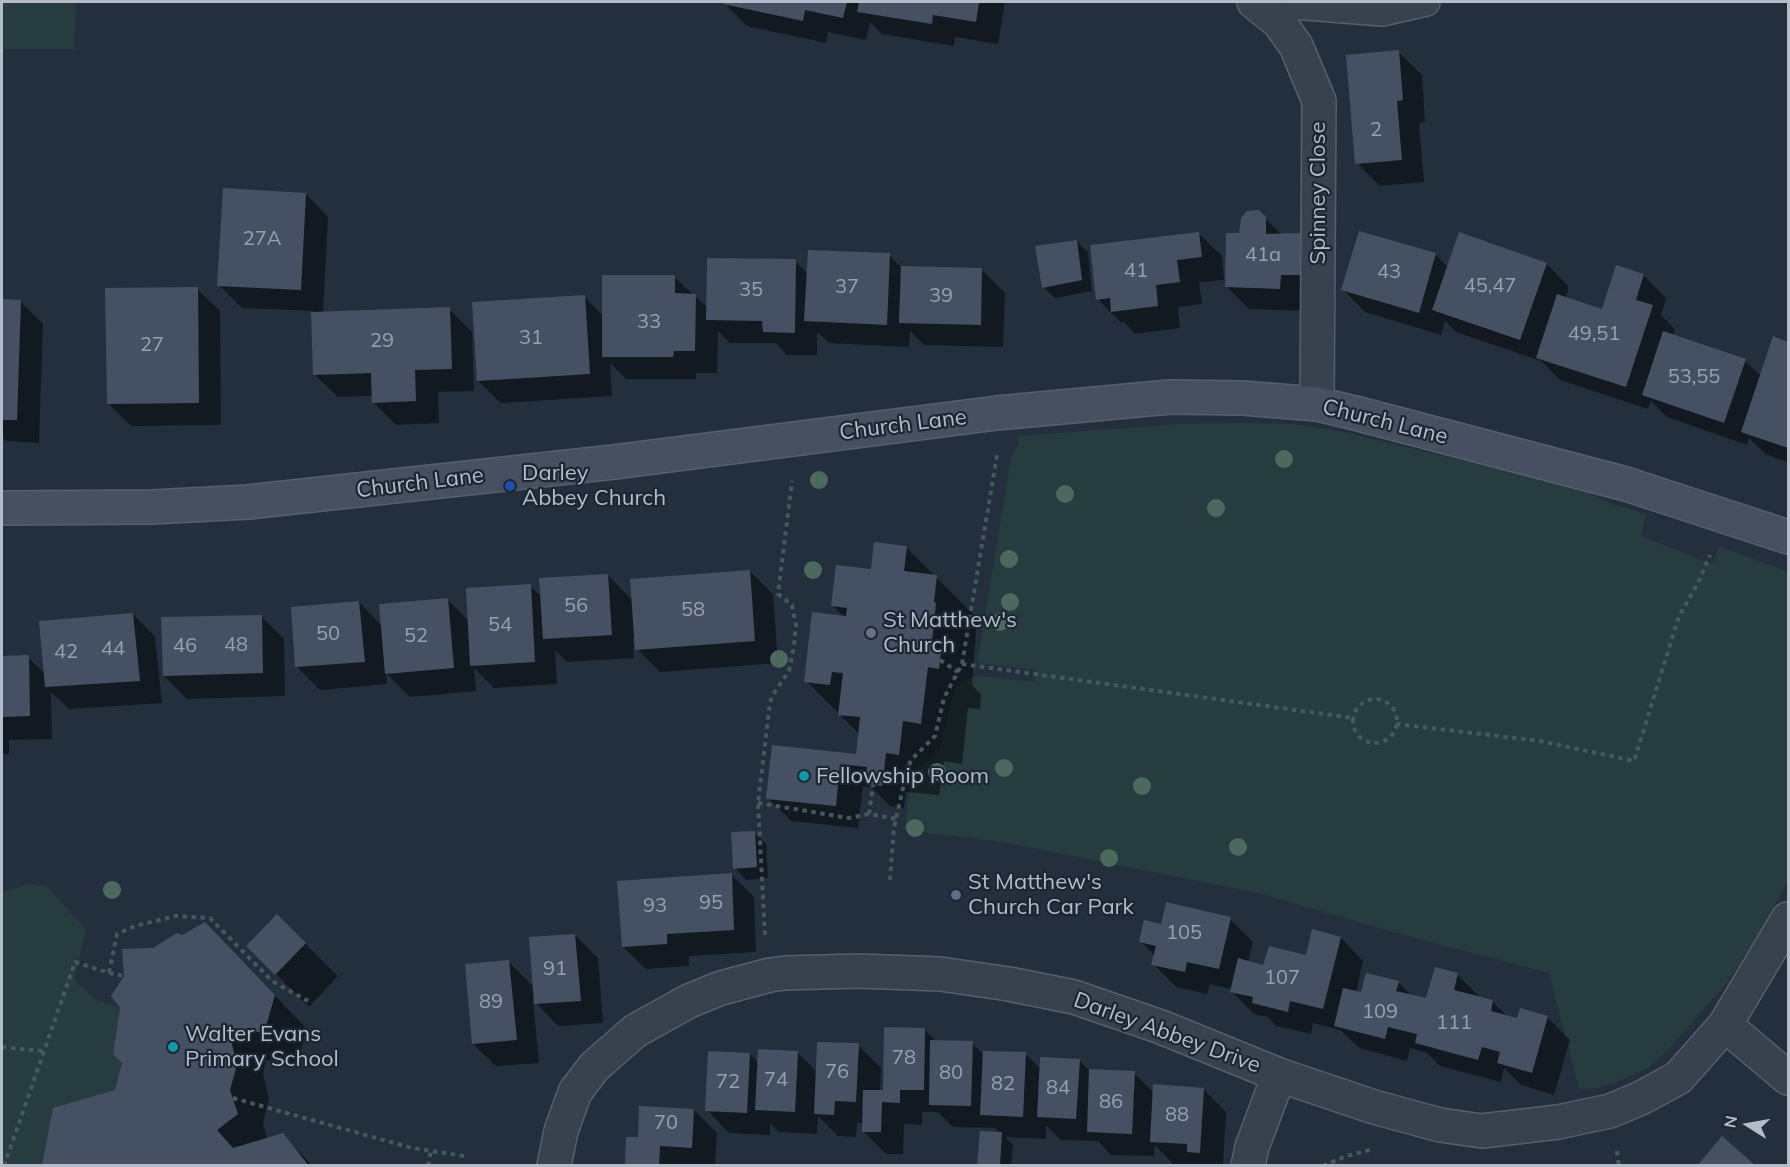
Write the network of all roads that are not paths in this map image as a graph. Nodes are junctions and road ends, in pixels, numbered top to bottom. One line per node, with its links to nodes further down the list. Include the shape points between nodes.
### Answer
1 (1254, 2): 2 (lane, Spinney Close, via 1382,12); 3 (street, Spinney Close, via 1279,22 1296,46 1318,101)
2 (1426, 2)
3 (1317, 404): 4 (street, Church Lane, via 1170,397 997,413 614,462 248,502); 5 (street, Church Lane, via 1626,484)
4 (2, 508)
5 (1788, 537)
6 (1788, 919): 7 (street, Darley Abbey Drive)
7 (1725, 1025): 8 (street, Darley Abbey Drive, via 1678,1078 1641,1098 1610,1111 1516,1128 1482,1131 1440,1125); 9 (street)
8 (1279, 1075): 10 (street, Darley Abbey Drive, via 1104,1006 1009,984 859,971 770,975 689,1001 635,1031 594,1067 575,1092); 11 (street)
9 (1788, 1078)
10 (554, 1166)
11 (1248, 1166)

